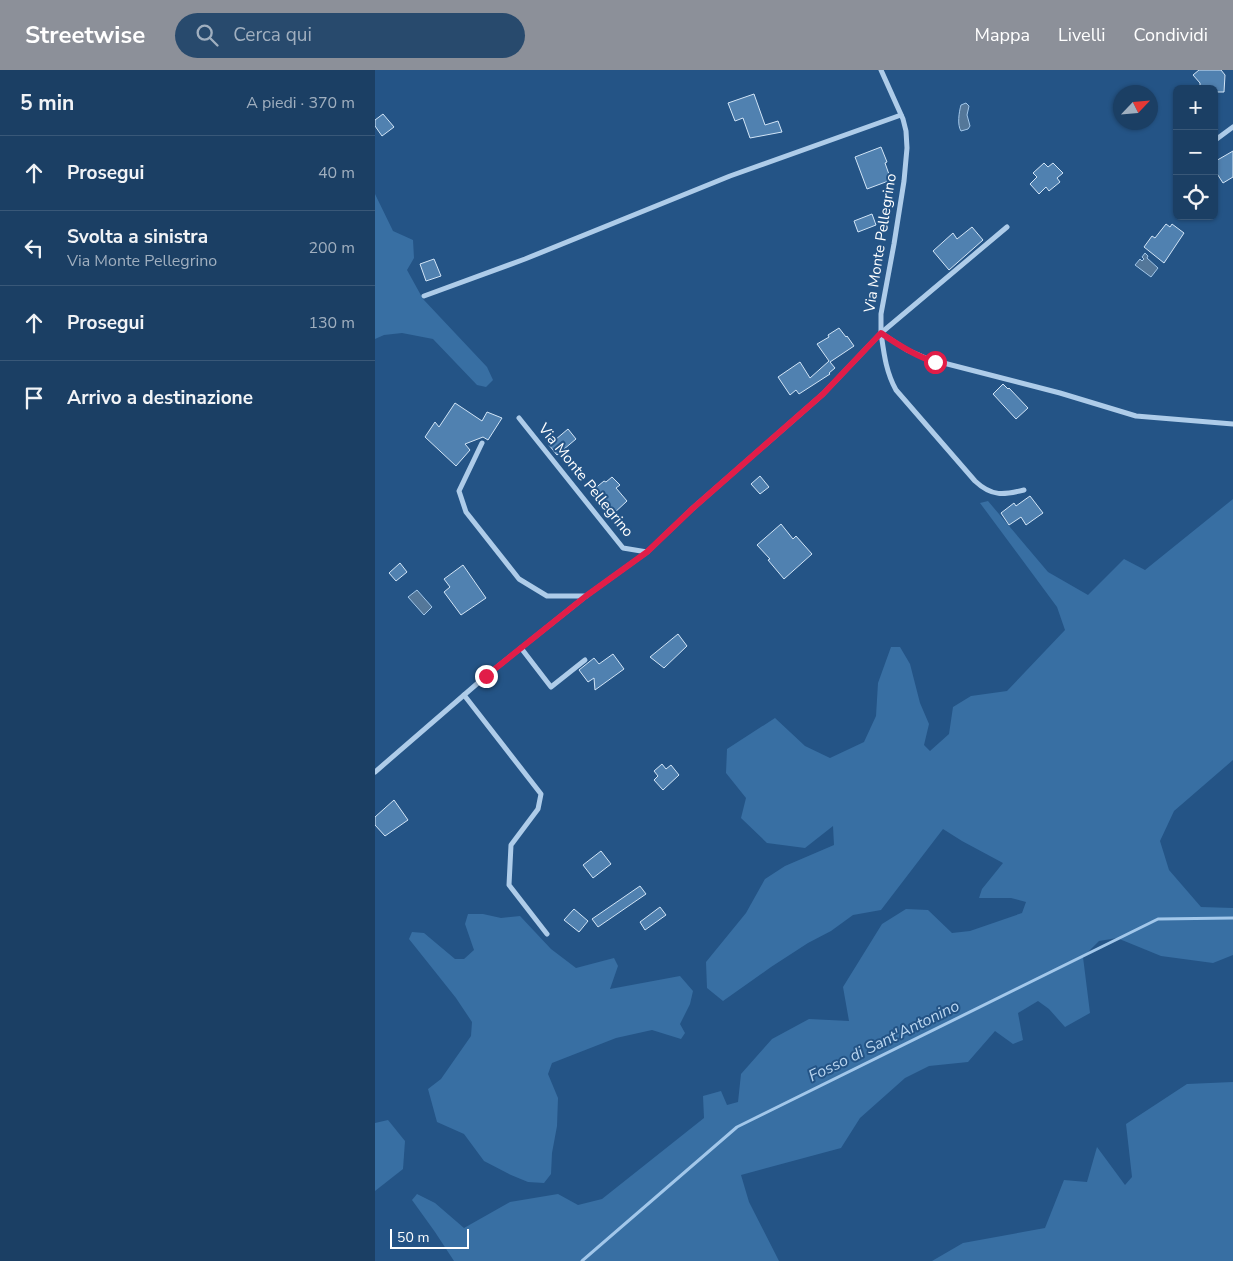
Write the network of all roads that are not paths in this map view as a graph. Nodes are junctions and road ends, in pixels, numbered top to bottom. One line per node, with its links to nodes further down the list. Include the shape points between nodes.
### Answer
1 (881, 70): 2 (street, Via Monte Pellegrino)
2 (901, 114): 6 (street, via 731,176); 7 (street, Via Monte Pellegrino, via 906,130 907,153 881,314)
3 (1233, 127): 4 (street)
4 (1218, 138)
5 (1007, 226): 7 (street)
6 (424, 296)
7 (881, 333): 9 (street, via 928,360 1136,416); 11 (street, via 885,365 896,390 975,481 997,494); 12 (street, Via Monte Pellegrino, via 823,394)
8 (519, 418): 12 (street, Via Monte Pellegrino, via 623,548)
9 (1233, 424)
10 (482, 443): 13 (street, via 459,491 466,512 519,579 547,596)
11 (1024, 490)
12 (647, 552): 13 (street)
13 (586, 596): 14 (street)
14 (521, 648): 15 (street, via 551,687); 16 (street)
15 (585, 660)
16 (464, 695): 17 (street); 18 (street, via 541,794 538,809 511,845 509,885)
17 (375, 772)
18 (547, 934)

